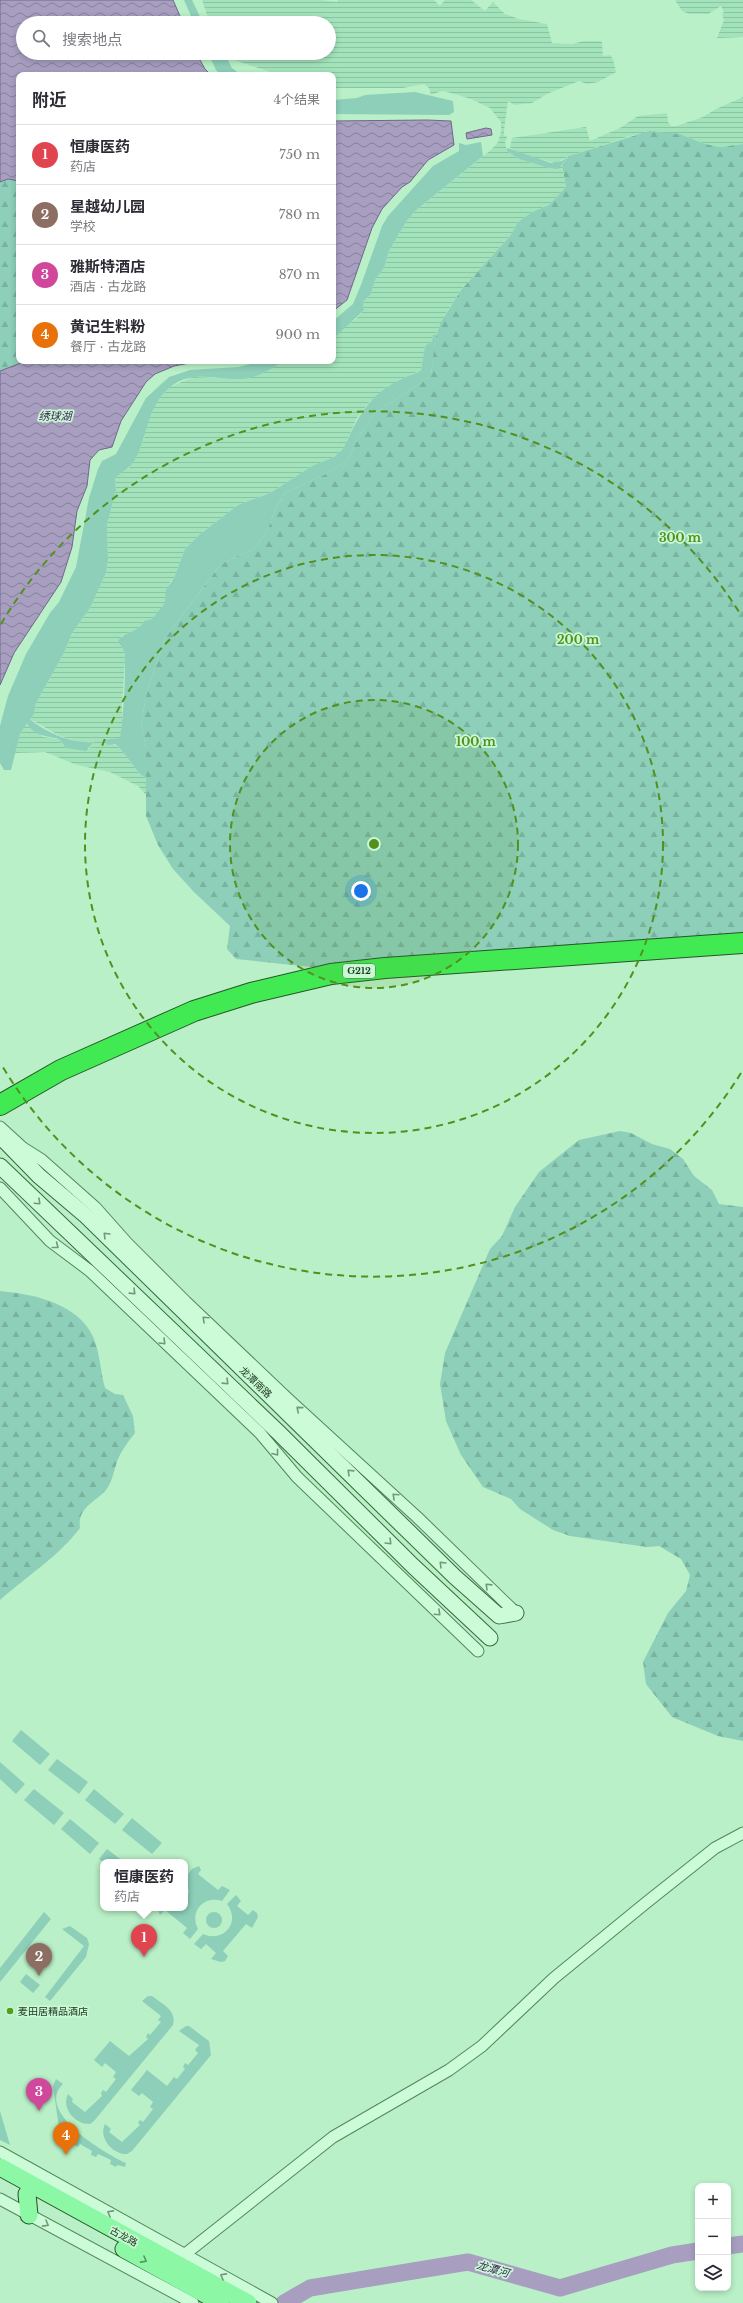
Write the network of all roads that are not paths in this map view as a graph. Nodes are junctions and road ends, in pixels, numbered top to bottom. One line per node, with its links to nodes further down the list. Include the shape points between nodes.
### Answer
1 (743, 943): 2 (highway, G212, via 331,974 251,993 172,1020 61,1070)
2 (0, 1104)
3 (0, 1127): 11 (street, one-way to 3, via 186,1302 126,1243 95,1207)
4 (0, 1136): 6 (main road, 龙潭南路)
5 (0, 1166): 8 (main road, 龙潭南路)
6 (39, 1176): 8 (main road); 11 (main road, 龙潭南路, one-way to 6, via 499,1616 455,1577 85,1215)
7 (0, 1188): 10 (street, one-way to 10, via 50,1241 90,1271)
8 (26, 1190): 9 (main road, 龙潭南路, one-way to 9)
9 (263, 1418): 10 (main road); 12 (main road, 龙潭南路, one-way to 12)
10 (260, 1433): 13 (street, one-way to 13, via 297,1477)
11 (516, 1613)
12 (490, 1638)
13 (478, 1651)
14 (743, 1833): 22 (street, via 715,1848 647,1902 554,1978 482,2046 449,2070 333,2137)
15 (0, 2152): 21 (street, one-way to 15)
16 (0, 2167): 21 (main road, 古龙路)
17 (0, 2180): 18 (main road, 古龙路)
18 (26, 2194): 20 (main road); 25 (main road, 古龙路, one-way to 25)
19 (0, 2199): 20 (street)
20 (30, 2215): 24 (street, one-way to 24)
21 (143, 2238): 22 (main road, 古龙路)
22 (181, 2259): 23 (main road, 古龙路, one-way to 22)
23 (253, 2299): 26 (street)
24 (193, 2303)
25 (221, 2303)
26 (272, 2303)

